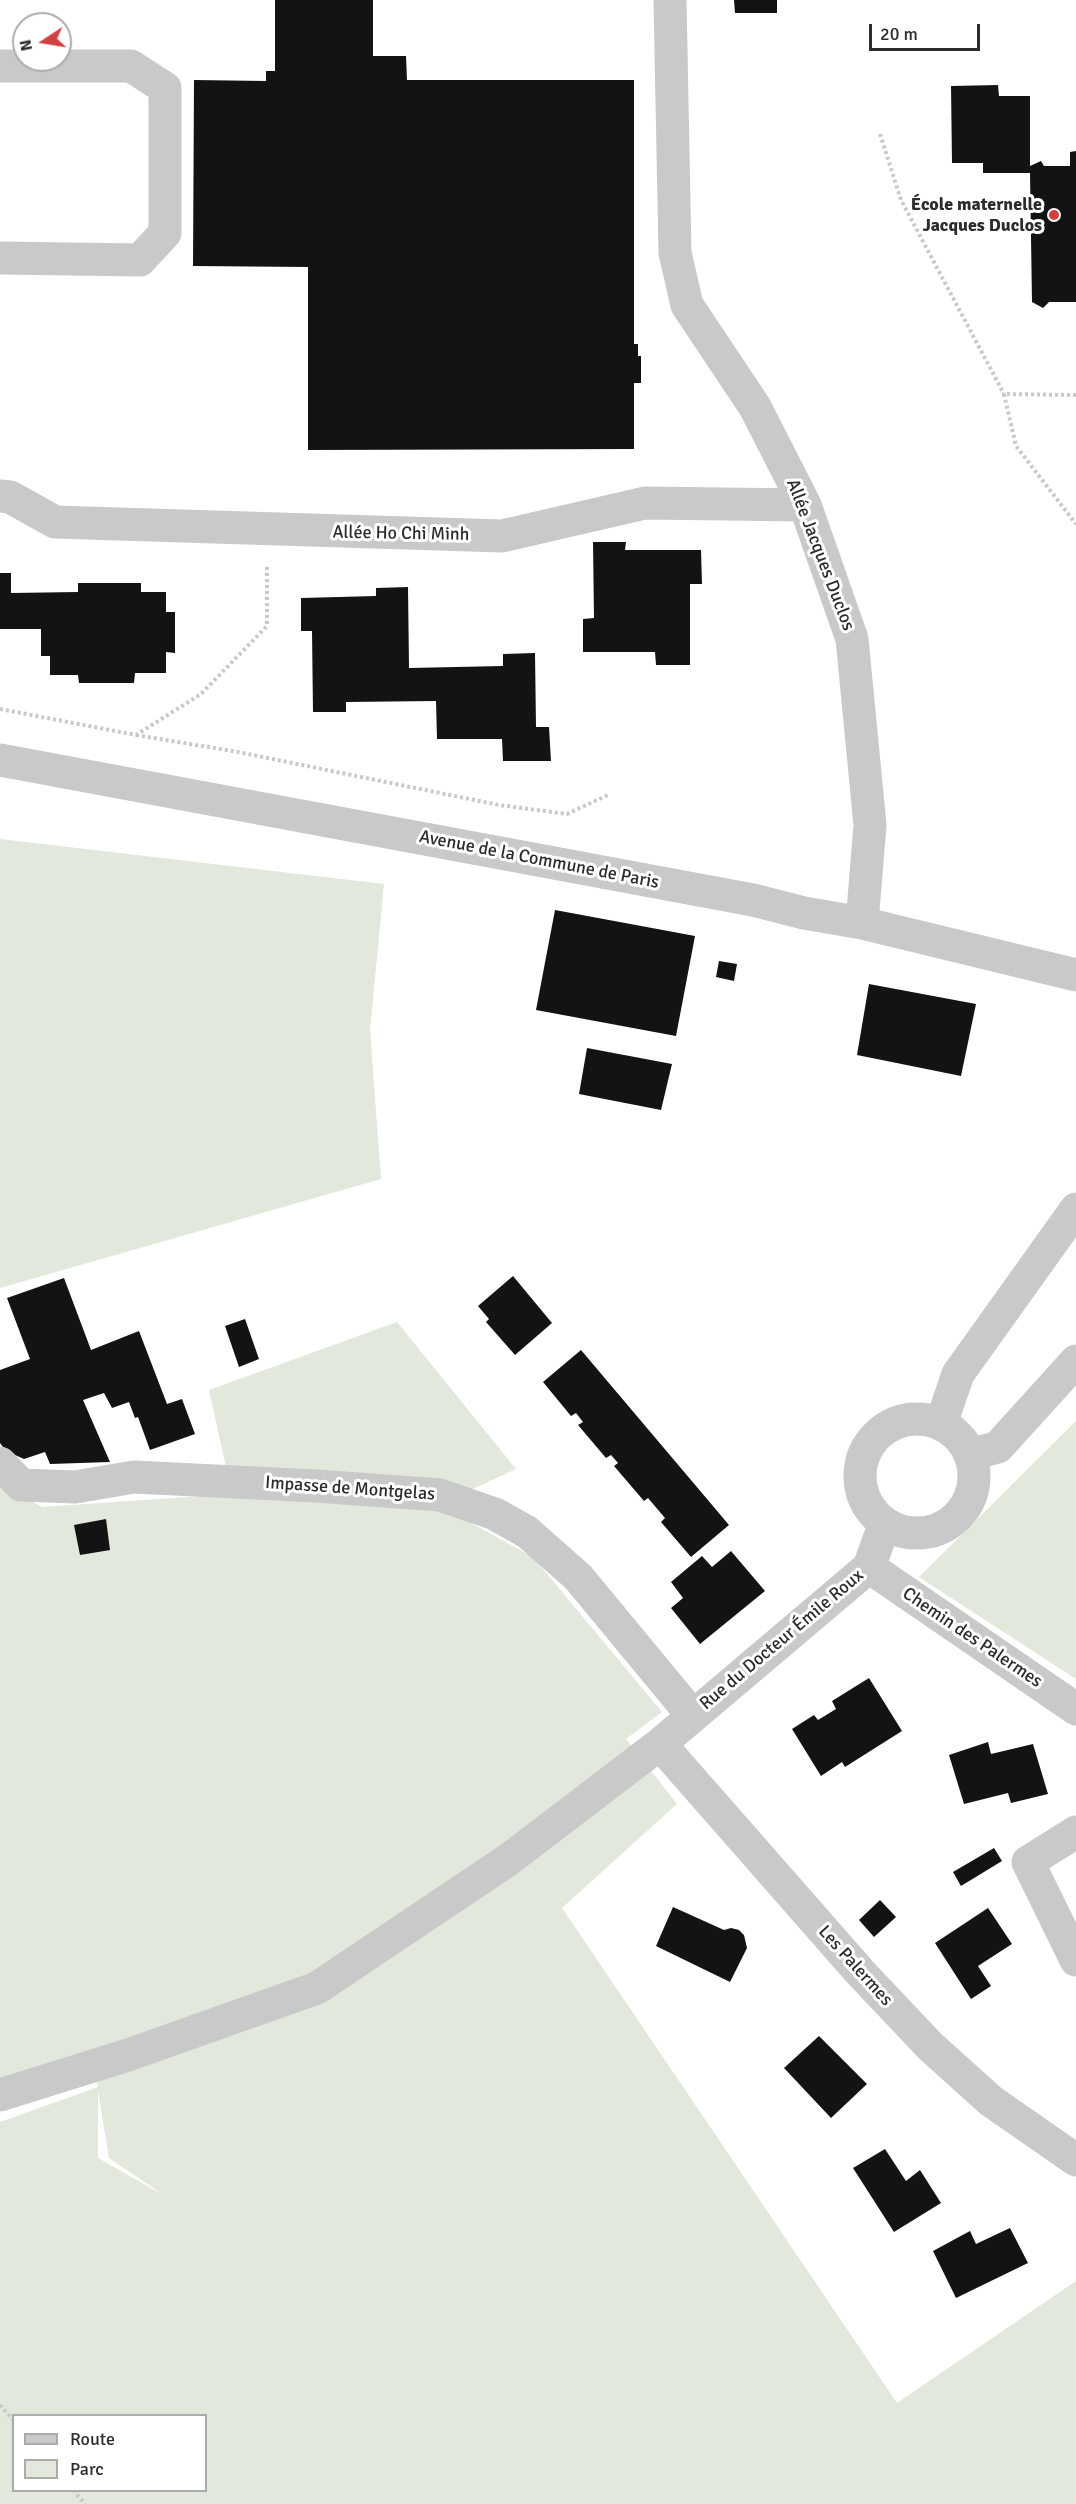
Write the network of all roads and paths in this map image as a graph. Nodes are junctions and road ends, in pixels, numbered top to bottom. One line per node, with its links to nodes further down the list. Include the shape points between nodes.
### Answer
1 (670, 0): 8 (street, Allée Jacques Duclos, via 675,253 687,305 755,407)
2 (0, 66): 4 (street, via 131,66 165,88 165,233 140,260)
3 (880, 134): 5 (path, via 901,200)
4 (0, 258)
5 (1004, 394): 6 (path); 9 (path, via 1016,446)
6 (1076, 395)
7 (0, 496): 10 (street, Allée Ho Chi Minh, via 10,496 55,522)
8 (805, 505): 10 (street, Allée Ho Chi Minh, via 645,503 502,536); 15 (street, Allée Jacques Duclos, via 852,639 870,825)
9 (1076, 524)
10 (266, 530): 12 (path, via 267,626 201,694)
11 (0, 709): 12 (path)
12 (136, 735): 14 (path, via 499,805 567,814)
13 (0, 760): 15 (street, Avenue de la Commune de Paris)
14 (608, 795)
15 (862, 923): 16 (street, Avenue de la Commune de Paris)
16 (1076, 975)
17 (1076, 1209): 19 (street, via 958,1374)
18 (1076, 1361): 20 (street, via 998,1447)
19 (941, 1424): 20 (street, via 960,1438); 22 (street, via 922,1418 903,1420 884,1429 870,1443 860,1467 861,1487 870,1508)
20 (970, 1455): 22 (street, via 974,1481 969,1501 960,1514 944,1526 925,1532 905,1532)
21 (0, 1463): 25 (street, Impasse de Montgelas, via 21,1485 75,1487 134,1477 316,1486 440,1495 495,1514 527,1532 578,1577)
22 (885, 1522): 23 (street, Rue du Docteur Émile Roux)
23 (869, 1567): 24 (street, Chemin des Palermes); 25 (street, Rue du Docteur Émile Roux)
24 (1076, 1709)
25 (693, 1716): 26 (street, Rue du Docteur Émile Roux)
26 (660, 1744): 29 (street, Rue du Docteur Émile Roux, via 508,1860 317,1988 128,2055); 30 (street, Les Palermes, via 852,1964 930,2046 991,2101)
27 (1076, 1832): 28 (street, via 1028,1862)
28 (1076, 1960)
29 (0, 2095)
30 (1076, 2160)
31 (0, 2405): 32 (path)
32 (12, 2419)
33 (75, 2492): 34 (path)
34 (85, 2504)

